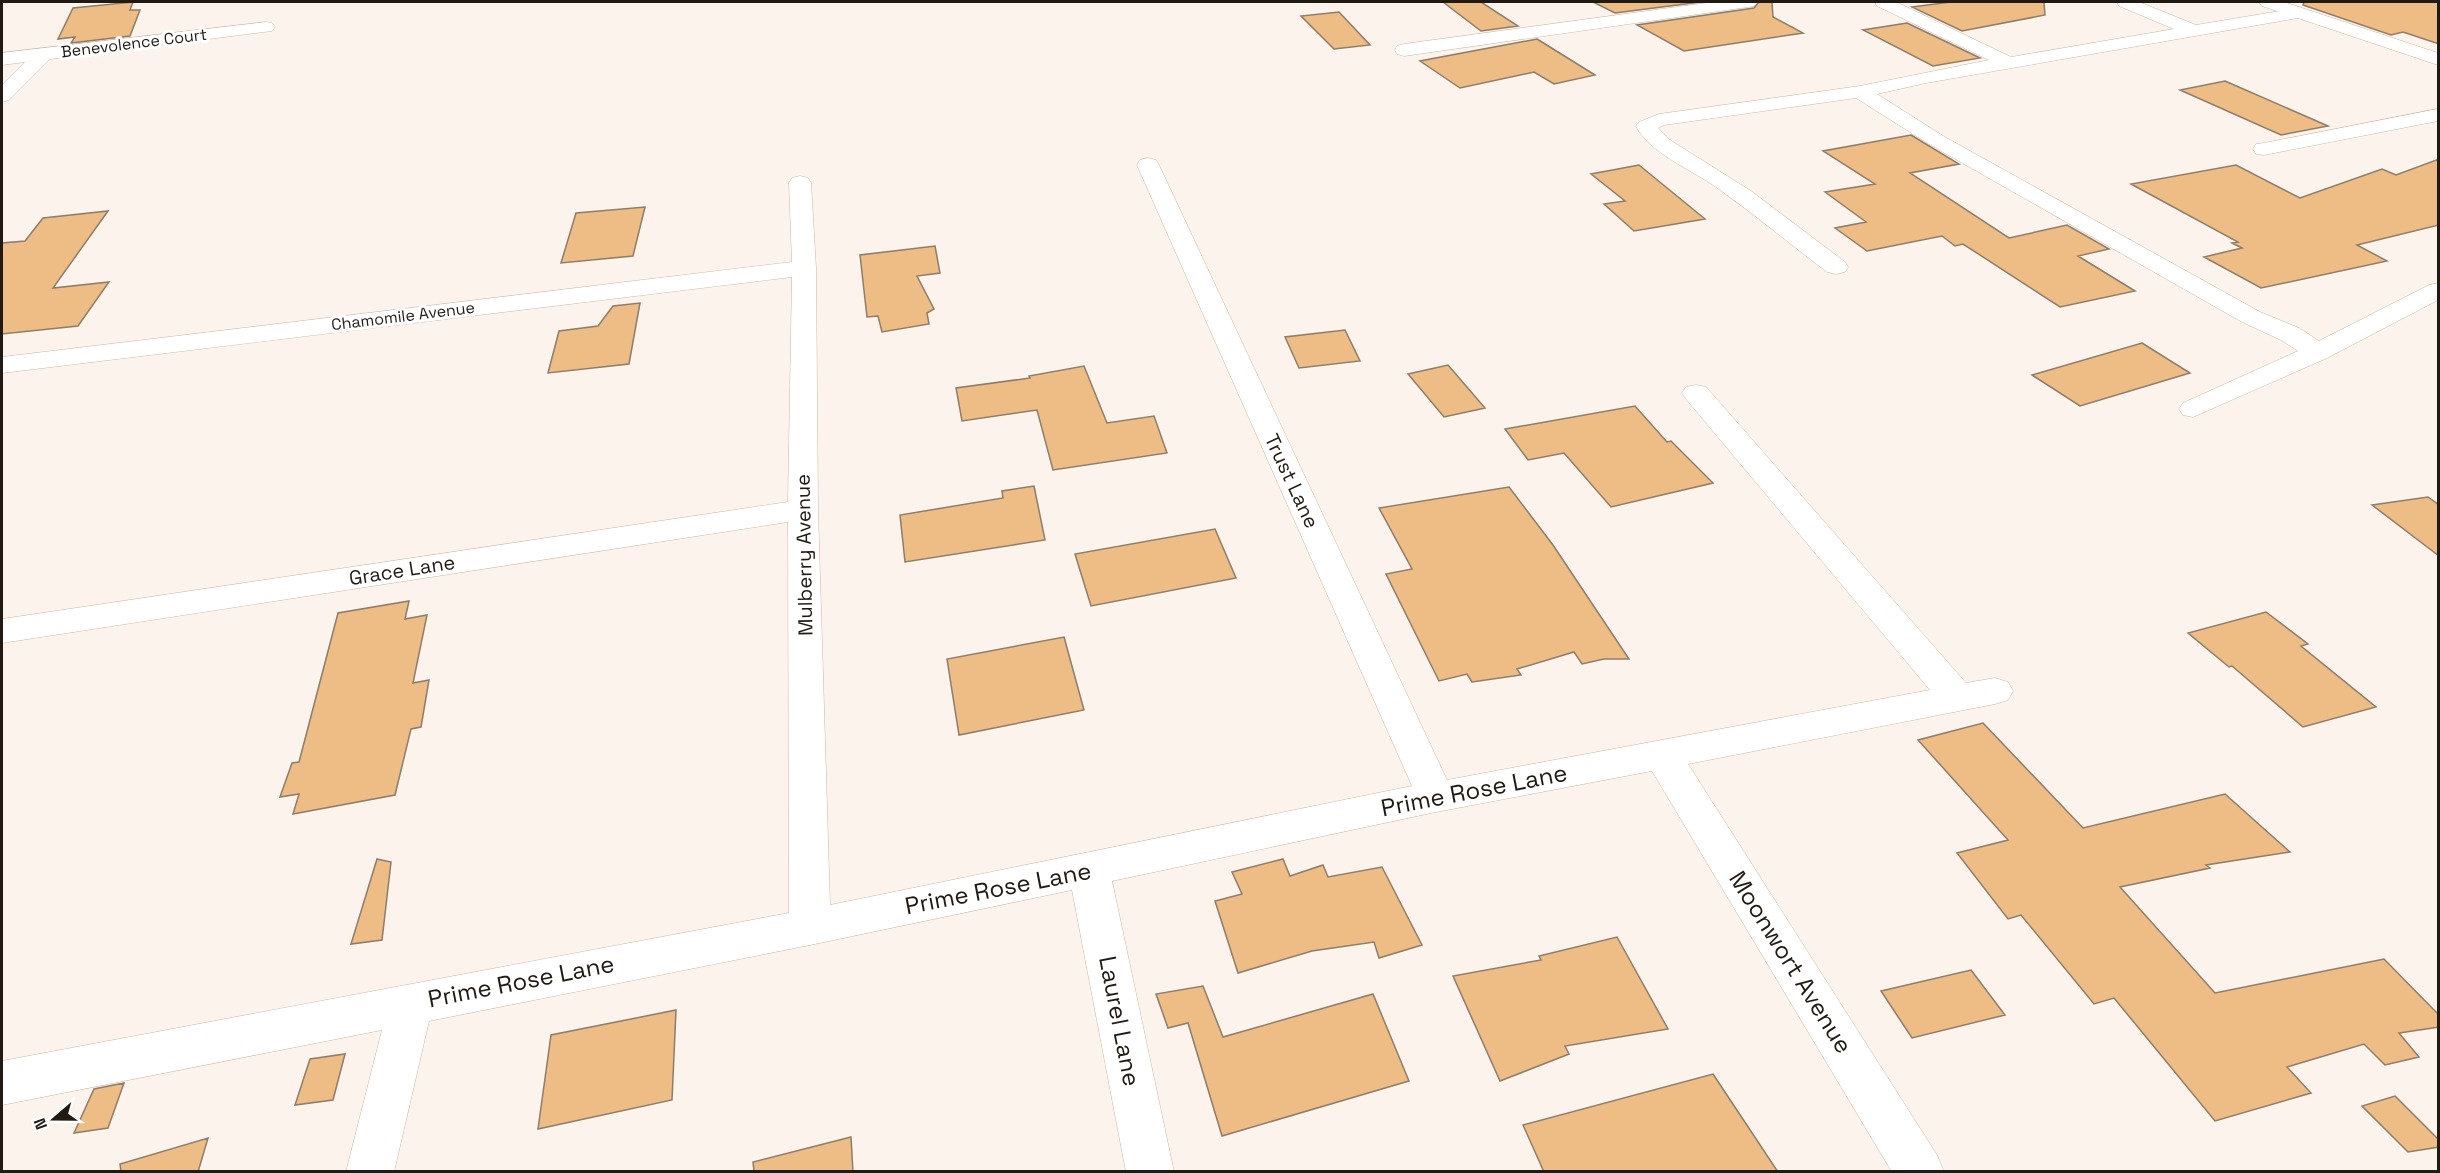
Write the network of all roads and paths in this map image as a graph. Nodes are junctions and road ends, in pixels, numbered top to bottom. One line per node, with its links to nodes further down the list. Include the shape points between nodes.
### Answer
1 (1748, 2): 8 (street)
2 (1883, 2): 12 (street)
3 (2125, 2): 7 (street)
4 (2268, 2): 5 (street)
5 (2298, 13): 7 (street); 11 (street)
6 (266, 27): 9 (street, Benevolence Court)
7 (2197, 32): 12 (street)
8 (1404, 50)
9 (44, 54): 10 (street, Benevolence Court); 14 (street)
10 (2, 58)
11 (2439, 59)
12 (2009, 63): 13 (street)
13 (1860, 92): 19 (street, via 1659,120 1646,126 1658,141 1713,174); 22 (street, via 1936,140)
14 (2, 96)
15 (2439, 115): 16 (street)
16 (2264, 149)
17 (1148, 165): 29 (street, Trust Lane)
18 (800, 183): 20 (street, Mulberry Avenue)
19 (1836, 267)
20 (804, 268): 23 (street, Chamomile Avenue); 26 (street, Mulberry Avenue)
21 (2439, 290): 22 (street)
22 (2318, 351): 25 (street)
23 (2, 364)
24 (1696, 393): 28 (street, Prime Rose Lane, via 1976,694)
25 (2193, 409)
26 (803, 510): 27 (street, Grace Lane); 31 (street, Mulberry Avenue)
27 (2, 631)
28 (1661, 753): 29 (street, Prime Rose Lane); 36 (street, Moonwort Avenue)
29 (1436, 796): 30 (street, Prime Rose Lane)
30 (1089, 870): 31 (street, Prime Rose Lane); 35 (street, Laurel Lane)
31 (810, 927): 32 (street, Prime Rose Lane)
32 (411, 1002): 33 (street, Prime Rose Lane); 34 (street)
33 (2, 1083)
34 (370, 1172)
35 (1150, 1172)
36 (1920, 1172)

